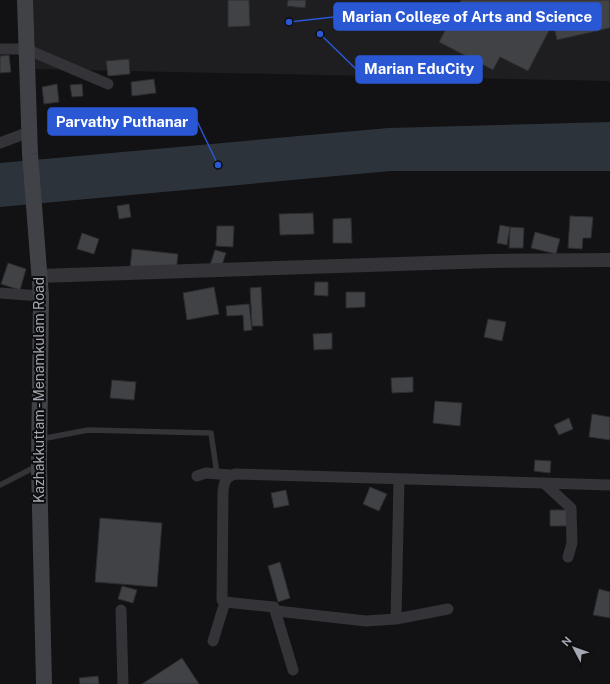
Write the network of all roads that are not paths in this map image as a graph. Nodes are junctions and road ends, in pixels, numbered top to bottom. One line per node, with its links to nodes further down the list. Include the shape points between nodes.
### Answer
1 (25, 0): 2 (main road, Kazhakkuttam - Menamkulam Road)
2 (26, 49): 3 (street); 4 (street); 5 (main road, Kazhakkuttam - Menamkulam Road)
3 (0, 50)
4 (108, 84)
5 (29, 132): 6 (street); 8 (main road, Kazhakkuttam - Menamkulam Road)
6 (0, 143)
7 (610, 260): 8 (street, via 491,261)
8 (39, 276): 10 (main road, Kazhakkuttam - Menamkulam Road)
9 (0, 293): 10 (street)
10 (41, 296): 11 (main road, Kazhakkuttam - Menamkulam Road)
11 (39, 440): 12 (main road, Kazhakkuttam - Menamkulam Road); 13 (lane, via 88,430 211,433)
12 (39, 465): 18 (lane); 28 (main road, Kazhakkuttam - Menamkulam Road)
13 (217, 474): 14 (street, via 206,472); 15 (street)
14 (197, 476)
15 (230, 476): 16 (street, via 234,474); 21 (street, via 226,479 223,492 221,597)
16 (399, 479): 17 (street); 25 (street)
17 (544, 483): 19 (street); 20 (street, via 571,508 572,543)
18 (0, 485)
19 (610, 485)
20 (568, 557)
21 (224, 602): 24 (street, via 270,605); 26 (street)
22 (448, 609): 25 (street)
23 (121, 610): 29 (street)
24 (277, 611): 25 (street, via 366,621); 27 (street)
25 (396, 619)
26 (214, 641)
27 (293, 670)
28 (44, 684)
29 (123, 684)

